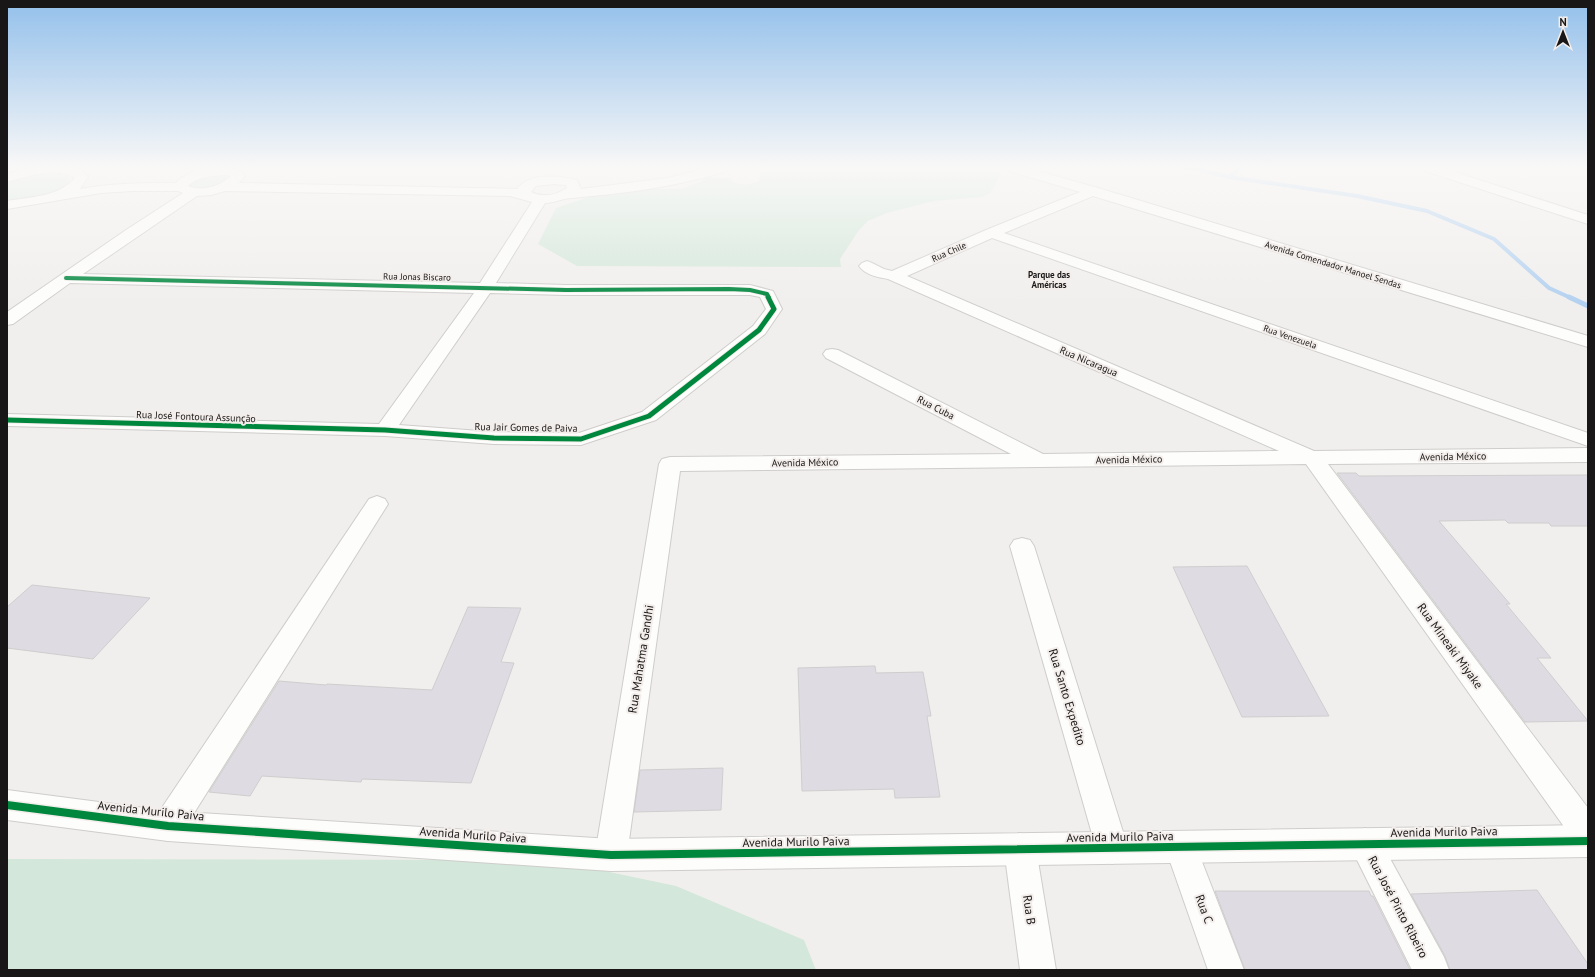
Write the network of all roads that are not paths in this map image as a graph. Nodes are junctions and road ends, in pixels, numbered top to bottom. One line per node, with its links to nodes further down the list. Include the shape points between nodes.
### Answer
1 (155, 213): 10 (street)
2 (532, 213): 11 (street)
3 (1041, 213): 7 (street, Rua Chile)
4 (1163, 213): 14 (street, Avenida Comendador Manoel Sendas)
5 (1565, 213): 6 (street)
6 (1588, 220)
7 (991, 233): 9 (street, Rua Chile); 18 (street, Rua Venezuela)
8 (867, 266): 9 (street, Rua Nicaragua)
9 (894, 276): 20 (street, Rua Nicaragua)
10 (66, 278): 11 (street, Rua Jonas Biscaro); 13 (street)
11 (485, 288): 12 (street, Rua Jonas Biscaro, via 729,289); 17 (street)
12 (767, 294): 17 (street, Rua Jair Gomes de Paiva, via 774,310 759,330 649,416 581,439 494,438)
13 (7, 320)
14 (1588, 342)
15 (832, 354): 21 (street, Rua Cuba)
16 (7, 420): 17 (street, Rua José Fontoura Assunção)
17 (386, 430)
18 (1588, 440)
19 (1588, 455): 20 (street, Avenida México)
20 (1312, 458): 21 (street, Avenida México); 27 (street, Rua Mineaki Miyake)
21 (1040, 460): 22 (street, Avenida México)
22 (670, 464): 33 (street, Rua Mahatma Gandhi)
23 (377, 504): 26 (street)
24 (1022, 546): 31 (street, Rua Santo Expedito)
25 (7, 805): 26 (street, Avenida Murilo Paiva)
26 (168, 826): 33 (street, Avenida Murilo Paiva)
27 (1588, 834)
28 (1588, 841): 29 (street, Avenida Murilo Paiva)
29 (1365, 844): 30 (street, Avenida Murilo Paiva); 36 (street, Rua José Pinto Ribeiro)
30 (1182, 847): 31 (street, Avenida Murilo Paiva); 35 (street, Rua C)
31 (1112, 848): 32 (street, Avenida Murilo Paiva)
32 (1020, 849): 33 (street, Avenida Murilo Paiva); 34 (street, Rua B)
33 (611, 855)
34 (1038, 970)
35 (1226, 970)
36 (1431, 970)

